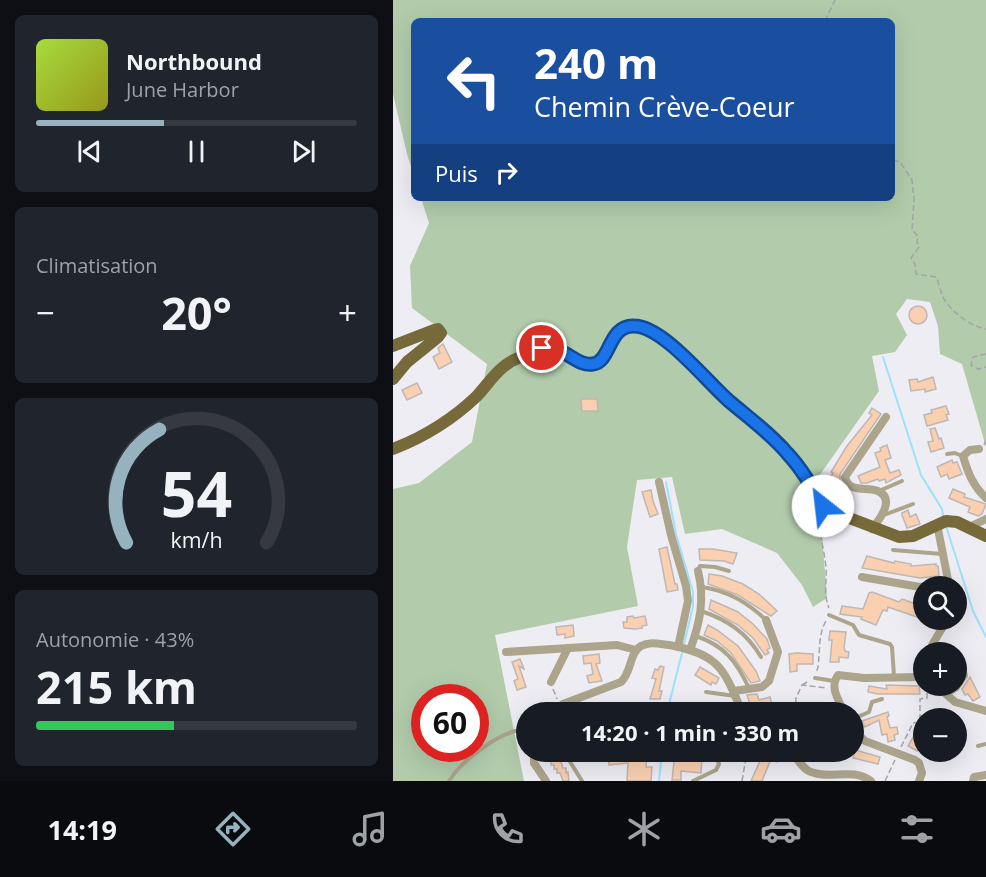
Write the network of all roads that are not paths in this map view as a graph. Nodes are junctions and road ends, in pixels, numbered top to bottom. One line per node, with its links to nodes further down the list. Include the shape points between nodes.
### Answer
1 (393, 346): 2 (main road, via 436,329 441,333)
2 (393, 379)
3 (886, 417): 10 (street, via 845,477 850,486)
4 (393, 449): 17 (main road, via 457,414 513,360 542,348 593,364 602,359 618,332 632,325 649,330 671,345 758,424 807,477 823,506)
5 (979, 449): 7 (street)
6 (947, 454): 7 (lane)
7 (963, 456): 11 (street, via 970,477)
8 (902, 481): 10 (lane)
9 (659, 482): 31 (street, via 688,602)
10 (878, 491): 13 (street, via 884,496)
11 (986, 498)
12 (913, 504): 13 (lane)
13 (884, 515): 17 (street)
14 (986, 519): 16 (street)
15 (937, 524): 16 (main road, via 957,522); 17 (main road, via 907,538); 20 (street)
16 (967, 528): 18 (main road)
17 (872, 529)
18 (986, 536)
19 (894, 550): 20 (lane)
20 (942, 554): 23 (street)
21 (698, 571): 22 (lane, via 700,566); 26 (street)
22 (729, 571)
23 (947, 576)
24 (862, 577): 25 (street)
25 (913, 586)
26 (701, 587): 27 (street); 29 (lane, via 733,595)
27 (701, 611): 30 (street); 36 (lane, via 738,629)
28 (829, 615): 37 (lane, via 856,627 859,635 891,644)
29 (766, 620): 42 (street, via 778,656 766,685)
30 (695, 636): 34 (street); 42 (lane, via 724,651 739,666)
31 (678, 647): 33 (street, via 653,643); 34 (street)
32 (569, 648): 33 (street, via 617,645); 35 (street); 40 (street)
33 (636, 650): 47 (street, via 621,682)
34 (690, 650): 44 (street, via 717,663)
35 (506, 652)
36 (761, 657)
37 (894, 676): 38 (street); 41 (street, via 838,675)
38 (913, 676)
39 (815, 678): 41 (lane)
40 (551, 682)
41 (834, 685): 49 (street)
42 (749, 688): 44 (street)
43 (706, 692): 44 (lane)
44 (735, 693): 48 (street)
45 (947, 696): 50 (street)
46 (882, 699): 51 (lane, via 872,702)
47 (576, 702)
48 (738, 702)
49 (840, 702)
50 (986, 711)
51 (864, 714)
52 (516, 730): 62 (lane, via 462,765)
53 (864, 740): 67 (street, via 919,763)
54 (986, 744): 55 (lane)
55 (978, 746)
56 (534, 762): 63 (street)
57 (570, 762): 64 (lane)
58 (718, 762): 65 (lane, via 716,770)
59 (800, 762): 61 (street)
60 (986, 775): 68 (street, via 974,777)
61 (823, 778): 66 (street, via 853,773)
62 (449, 781)
63 (546, 781)
64 (582, 781)
65 (693, 781)
66 (871, 781)
67 (919, 781)
68 (973, 781)

